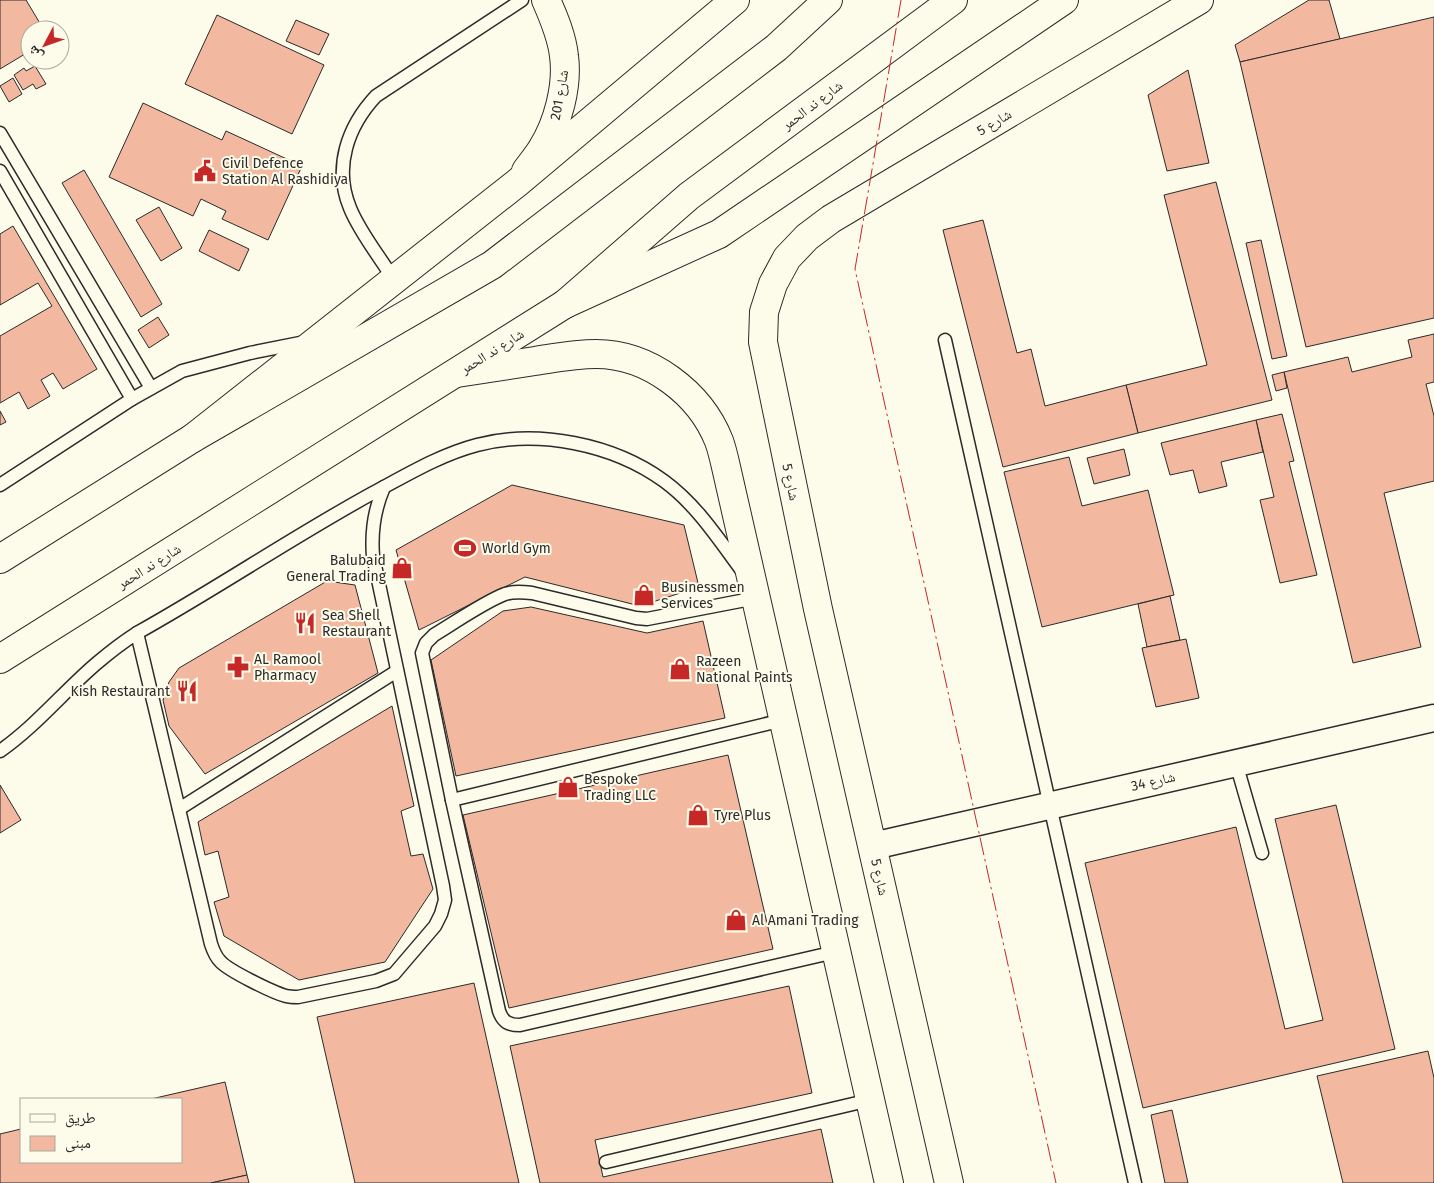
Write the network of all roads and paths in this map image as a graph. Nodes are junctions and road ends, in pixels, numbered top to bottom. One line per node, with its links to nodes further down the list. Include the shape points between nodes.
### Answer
1 (522, 0): 12 (lane, via 376,96 354,124 343,157 345,192 358,223)
2 (546, 0): 10 (main road, شارع 201, via 564,56 562,94 554,126)
3 (735, 0): 10 (main road)
4 (828, 0): 19 (main road, via 776,48 492,265)
5 (954, 0): 13 (main road, شارع ند الحمر, via 690,196)
6 (1064, 0): 13 (main road, via 719,234)
7 (1199, 0): 34 (main road, شارع 5, via 831,219 806,236 787,258 772,284 764,312 763,342 818,609)
8 (0, 133): 17 (lane)
9 (0, 171): 11 (lane)
10 (517, 183): 12 (main road)
11 (4, 188): 18 (lane)
12 (394, 280): 14 (main road)
13 (565, 304): 16 (main road, شارع ند الحمر)
14 (317, 340): 17 (lane, via 182,371); 19 (main road)
15 (945, 340): 32 (lane)
16 (457, 373): 23 (main road, via 598,354 632,360 671,380 691,397 719,441); 25 (main road, شارع ند الحمر)
17 (151, 388): 18 (lane)
18 (132, 399): 20 (lane)
19 (193, 438): 22 (main road)
20 (0, 485)
21 (384, 487): 23 (lane, via 455,452 501,440 550,440 598,449 644,468 683,498 701,515); 24 (lane); 26 (lane, via 373,520 373,556)
22 (0, 559)
23 (754, 592): 28 (main road); 31 (lane, via 647,619 518,592 494,600 434,635 422,653)
24 (137, 633): 29 (lane, via 96,663 28,729); 33 (lane)
25 (0, 659)
26 (397, 671): 33 (lane); 33 (lane, via 445,900 442,914 434,926 394,974 376,981 298,997 276,992 229,969 214,954)
27 (1434, 718): 30 (street, شارع 34)
28 (783, 720): 31 (lane); 36 (main road)
29 (0, 751)
30 (1236, 763): 32 (street, شارع 34); 35 (lane)
31 (452, 800): 36 (lane, via 499,1011 502,1020 510,1025)
32 (1050, 805): 34 (street, شارع 34); 41 (lane)
33 (179, 809)
34 (873, 846): 40 (main road, شارع 5)
35 (1262, 853)
36 (836, 952): 37 (main road)
37 (870, 1100): 38 (lane); 39 (main road)
38 (606, 1162)
39 (889, 1183)
40 (949, 1183)
41 (1135, 1183)

